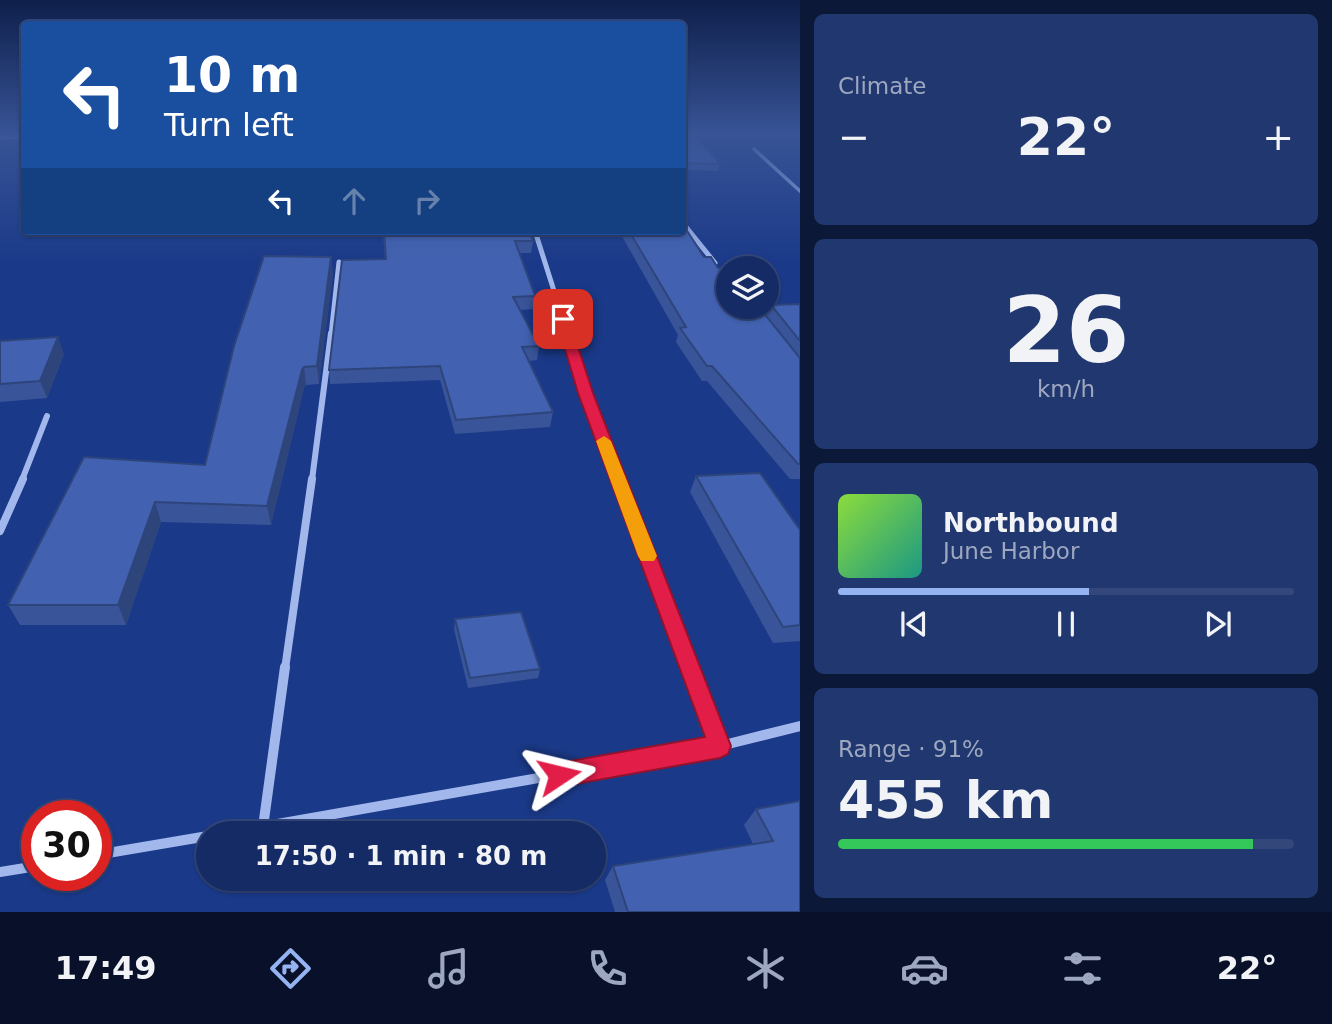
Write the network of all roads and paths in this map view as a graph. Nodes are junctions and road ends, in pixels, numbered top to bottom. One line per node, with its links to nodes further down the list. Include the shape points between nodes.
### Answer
1 (785, 178): 2 (street)
2 (800, 191)
3 (686, 227): 6 (street)
4 (536, 235): 10 (street, via 586,393)
5 (339, 262): 11 (street)
6 (716, 266)
7 (47, 416): 8 (street)
8 (0, 531)
9 (800, 726): 10 (street)
10 (720, 746): 12 (street)
11 (264, 821)
12 (297, 821)
13 (196, 838): 14 (street)
14 (112, 853)
15 (21, 869): 16 (street)
16 (0, 872)

